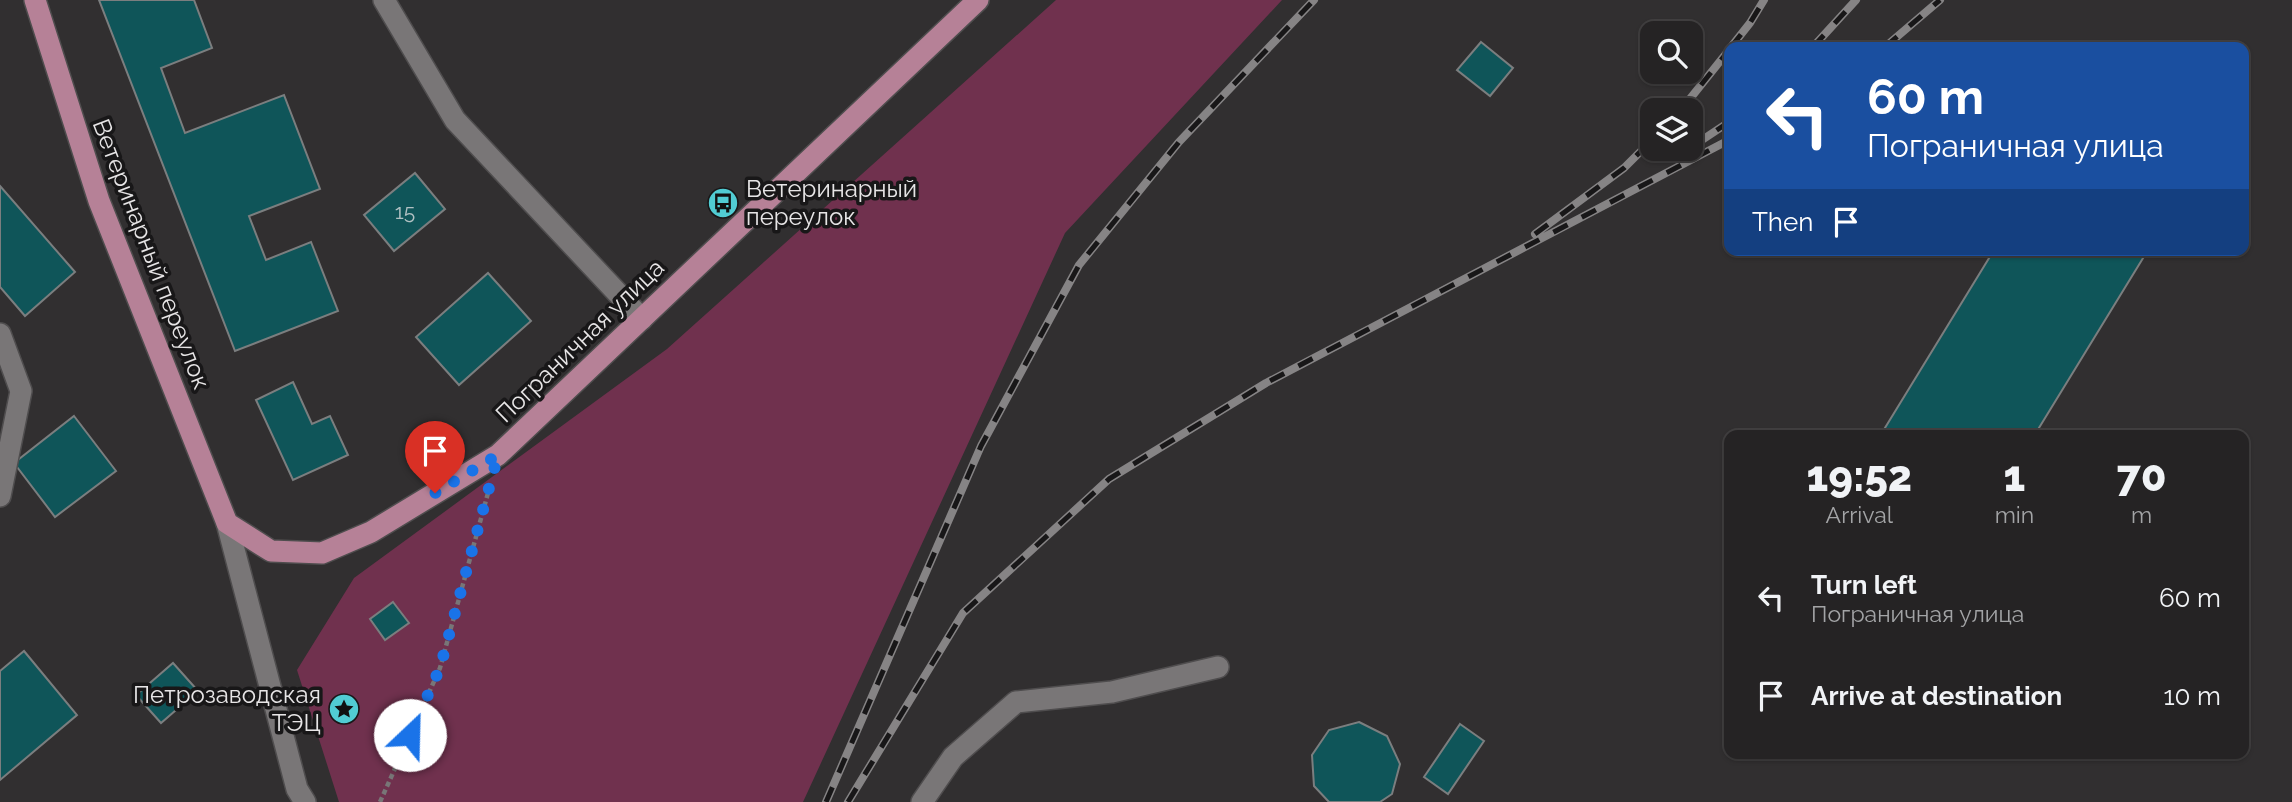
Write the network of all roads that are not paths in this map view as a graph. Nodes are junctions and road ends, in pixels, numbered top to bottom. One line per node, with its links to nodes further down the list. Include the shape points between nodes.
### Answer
1 (35, 0): 7 (main road, Ветеринарный переулок, via 99,201)
2 (384, 0): 4 (street, via 456,120)
3 (978, 0): 4 (main road, Пограничная улица)
4 (642, 319): 7 (main road, Пограничная улица, via 498,455 372,532 322,553 271,551)
5 (0, 334): 6 (street, via 21,391)
6 (0, 496)
7 (227, 523): 9 (street, via 297,789)
8 (1218, 667): 10 (street, via 1112,692 1016,702 953,757)
9 (305, 802)
10 (922, 802)

